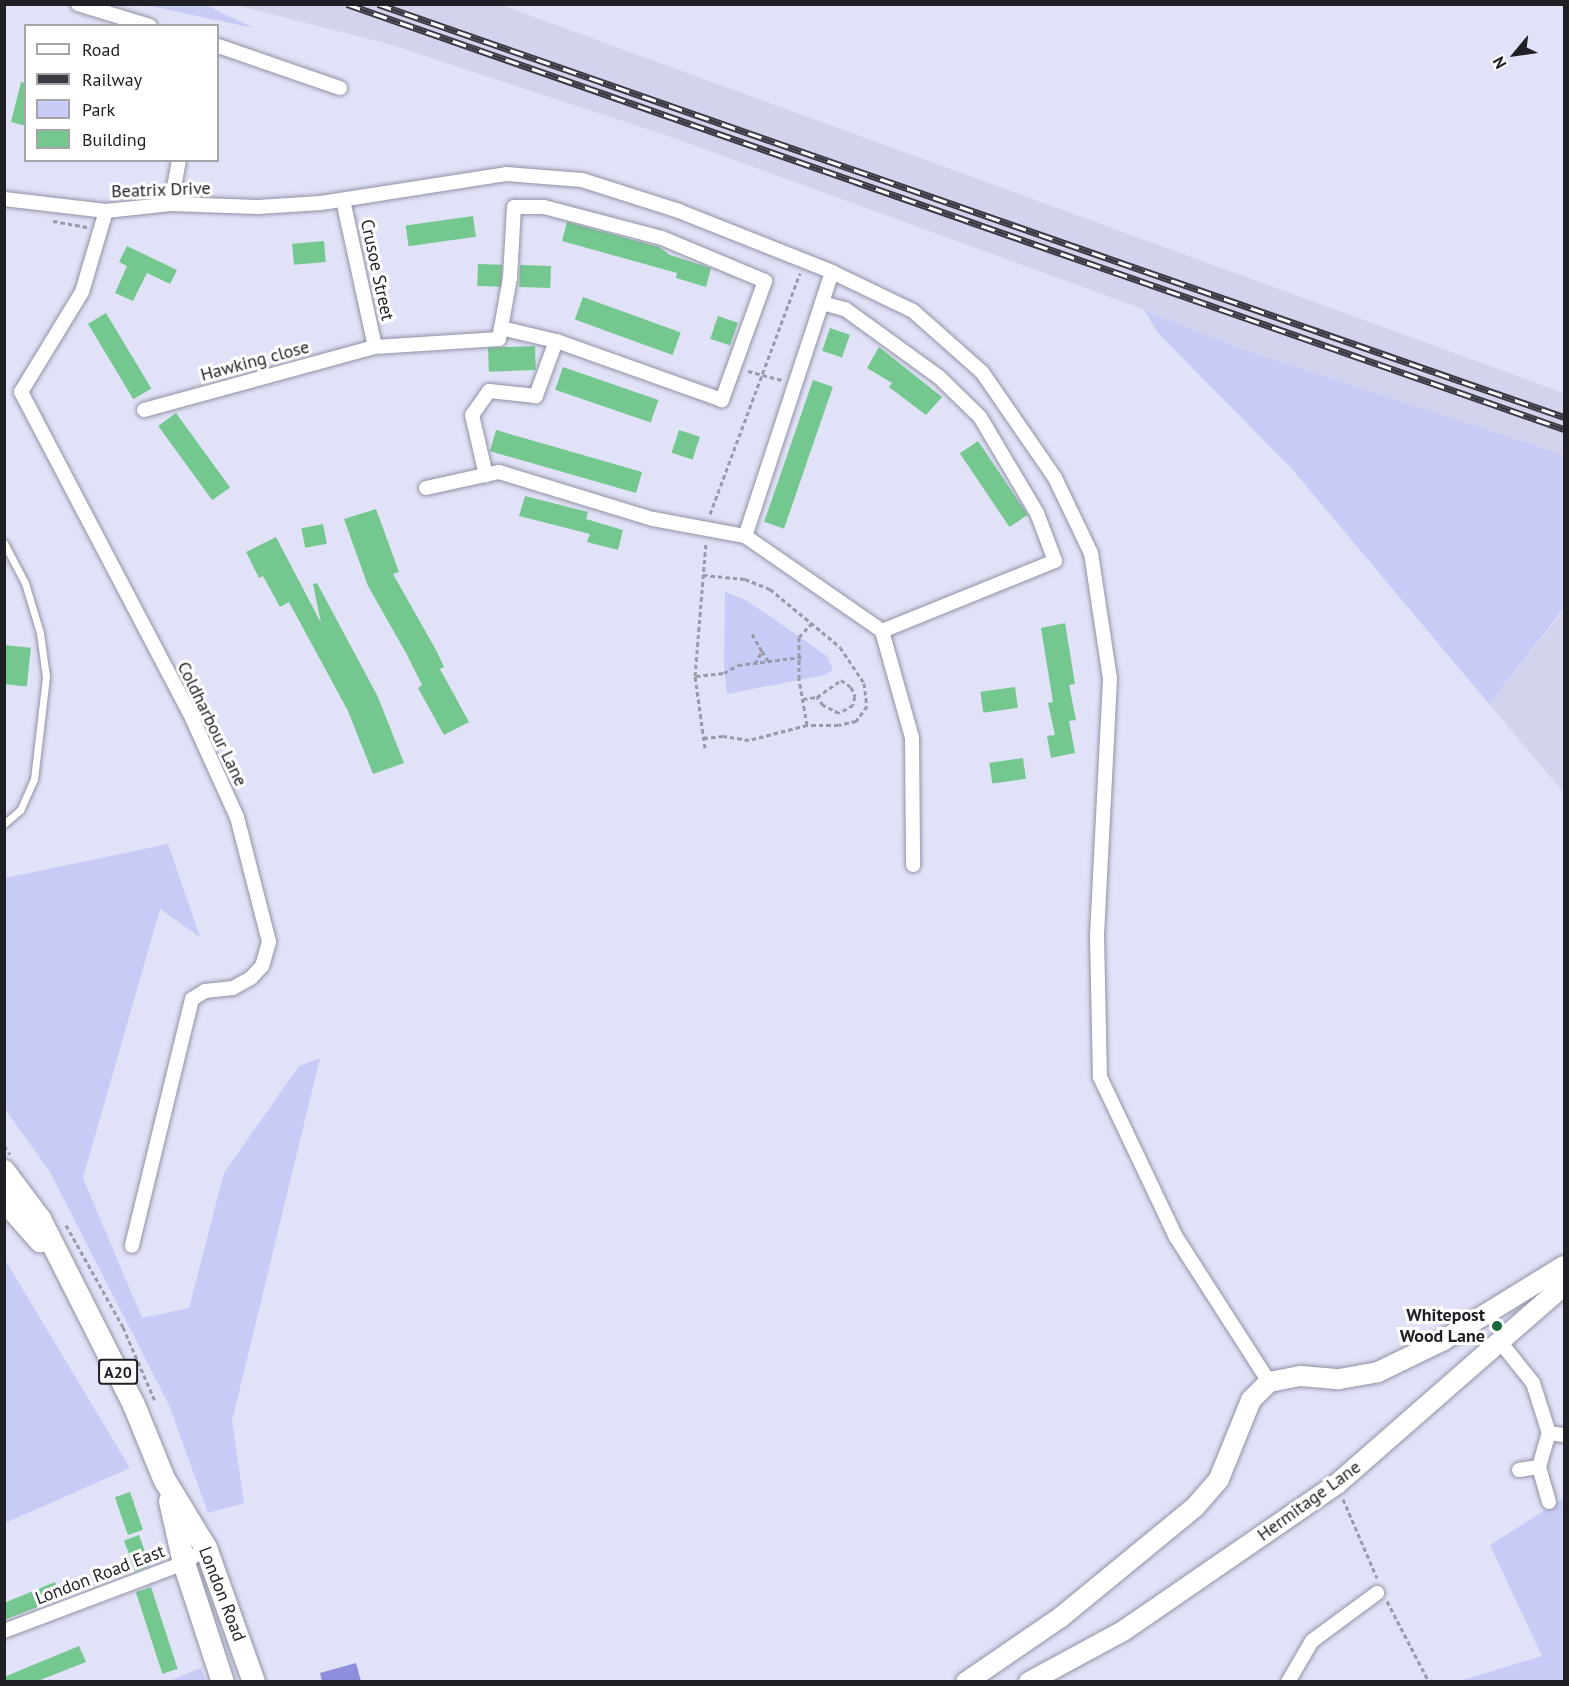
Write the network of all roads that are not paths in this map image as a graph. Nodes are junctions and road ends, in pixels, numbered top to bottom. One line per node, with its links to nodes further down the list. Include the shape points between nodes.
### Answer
1 (78, 4): 2 (street)
2 (143, 24)
3 (219, 46): 4 (street)
4 (340, 88)
5 (179, 162): 8 (street)
6 (4, 199): 9 (street, Beatrix Drive)
7 (343, 200): 8 (street, Beatrix Drive, via 258,207); 10 (street, Beatrix Drive, via 506,174 582,180 679,211); 14 (street, Crusoe Street)
8 (171, 204): 9 (street, Beatrix Drive)
9 (106, 211): 25 (street, Coldharbour Lane, via 82,292 21,392 192,718 237,817 269,942 262,966 250,978 233,988 206,991 192,999)
10 (832, 272): 11 (street); 30 (street, Beatrix Drive, via 913,311 982,372 1055,478 1091,553 1110,679 1098,935 1100,1077 1176,1237)
11 (822, 303): 18 (street); 20 (street, via 845,309 939,377 980,417 1037,513 1055,561)
12 (500, 334): 13 (street, Hawking close); 13 (street, Hawking close, via 510,279 514,207 544,207 662,238 765,281 722,400); 14 (street, Hawking close)
13 (556, 341): 16 (street, via 536,396 489,391 472,415)
14 (375, 347): 15 (street, Hawking close)
15 (144, 410)
16 (486, 475): 17 (street); 18 (street, via 499,472 653,519)
17 (426, 488)
18 (745, 536): 20 (street)
19 (4, 543): 21 (lane, via 25,583 46,677 34,779 21,810)
20 (882, 631): 22 (street, via 912,738)
21 (4, 824)
22 (913, 865)
23 (4, 1171): 27 (main road, London Road / A20, via 40,1219)
24 (4, 1200): 27 (main road, London Road / A20)
25 (132, 1246)
26 (1564, 1266): 30 (main road, via 1442,1341 1378,1372 1339,1379 1301,1376)
27 (65, 1269): 35 (main road, London Road / A20, via 134,1405)
28 (1564, 1285): 29 (main road, Hermitage Lane)
29 (1501, 1342): 31 (street, via 1533,1383); 41 (main road, Hermitage Lane, via 1337,1484 1123,1631)
30 (1269, 1383): 44 (main road, via 1251,1400 1219,1479 1195,1507 1061,1617)
31 (1549, 1432): 32 (street); 33 (street)
32 (1564, 1435)
33 (1539, 1467): 34 (street); 36 (street)
34 (1519, 1470)
35 (164, 1479): 37 (main road, London Road / A20); 38 (main road, London Road / A20)
36 (1549, 1502)
37 (206, 1548): 38 (street, London Road East); 43 (main road, London Road / A20)
38 (184, 1563): 40 (street, London Road East); 42 (main road, London Road / A20)
39 (1377, 1593): 45 (street, via 1312,1641)
40 (4, 1631)
41 (1033, 1680)
42 (223, 1682)
43 (254, 1682)
44 (966, 1682)
45 (1288, 1682)

